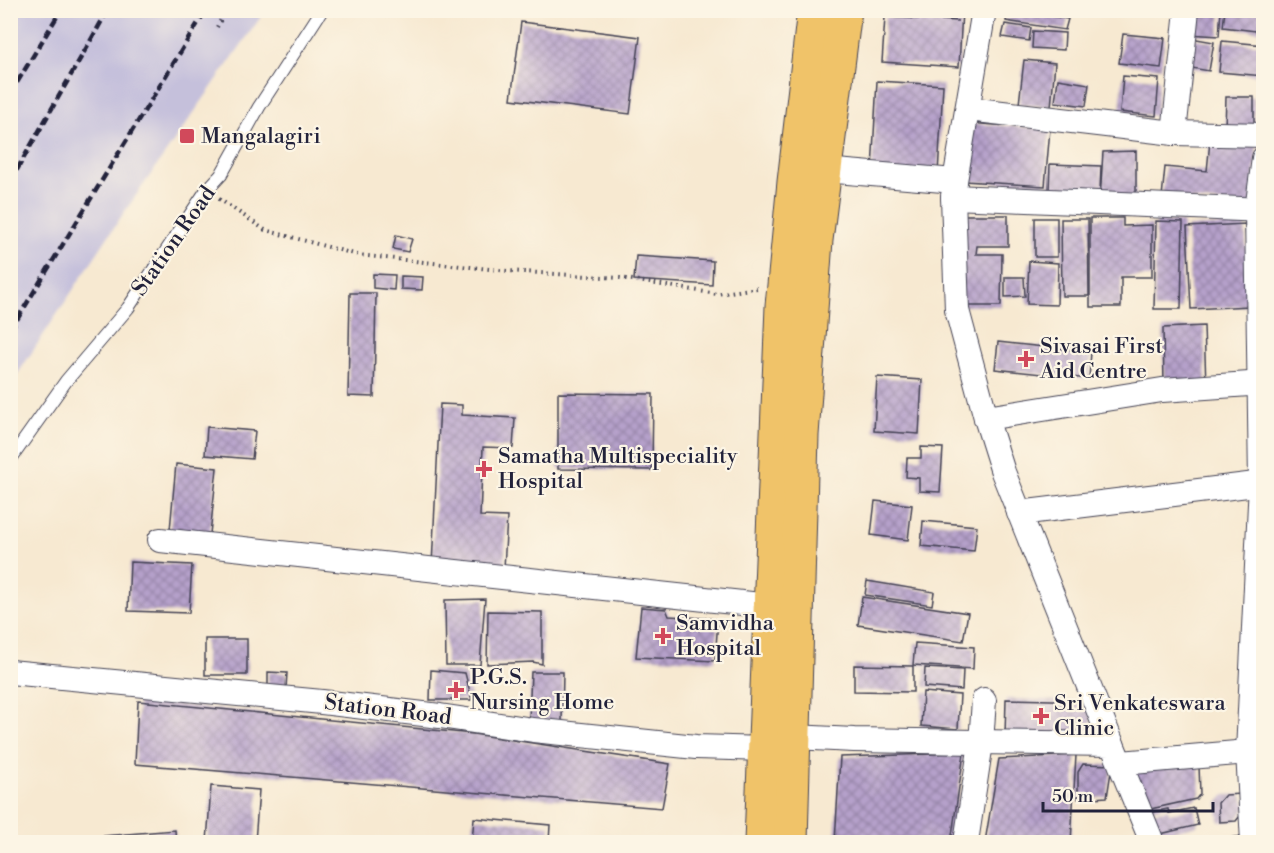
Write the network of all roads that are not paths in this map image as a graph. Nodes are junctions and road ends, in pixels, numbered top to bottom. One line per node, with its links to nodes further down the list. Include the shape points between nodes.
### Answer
1 (321, 10): 15 (lane, Station Road, via 220,175 128,308 66,381)
2 (814, 10): 19 (main road, via 784,283)
3 (845, 10): 10 (main road)
4 (984, 10): 6 (street)
5 (1187, 10): 7 (street)
6 (968, 109): 7 (street); 11 (street)
7 (1174, 133): 8 (street)
8 (1263, 135)
9 (1263, 158): 12 (street)
10 (824, 170): 11 (street); 23 (main road)
11 (954, 189): 12 (street); 14 (street, via 957,310)
12 (1260, 210): 13 (street)
13 (1261, 383): 14 (street, via 1162,390); 16 (street)
14 (986, 418): 17 (street)
15 (10, 460)
16 (1262, 483): 17 (street); 24 (street)
17 (1019, 513): 25 (street)
18 (160, 540): 19 (street)
19 (770, 606): 23 (main road)
20 (10, 672): 23 (street, Station Road, via 322,702 696,747)
21 (984, 700): 22 (street)
22 (981, 742): 23 (street, Station Road); 25 (street, Station Road); 28 (street)
23 (780, 743): 26 (main road); 27 (main road)
24 (1256, 752): 25 (street, Station Road); 30 (street)
25 (1117, 754): 29 (street)
26 (761, 843)
27 (791, 843)
28 (966, 843)
29 (1152, 843)
30 (1253, 843)

